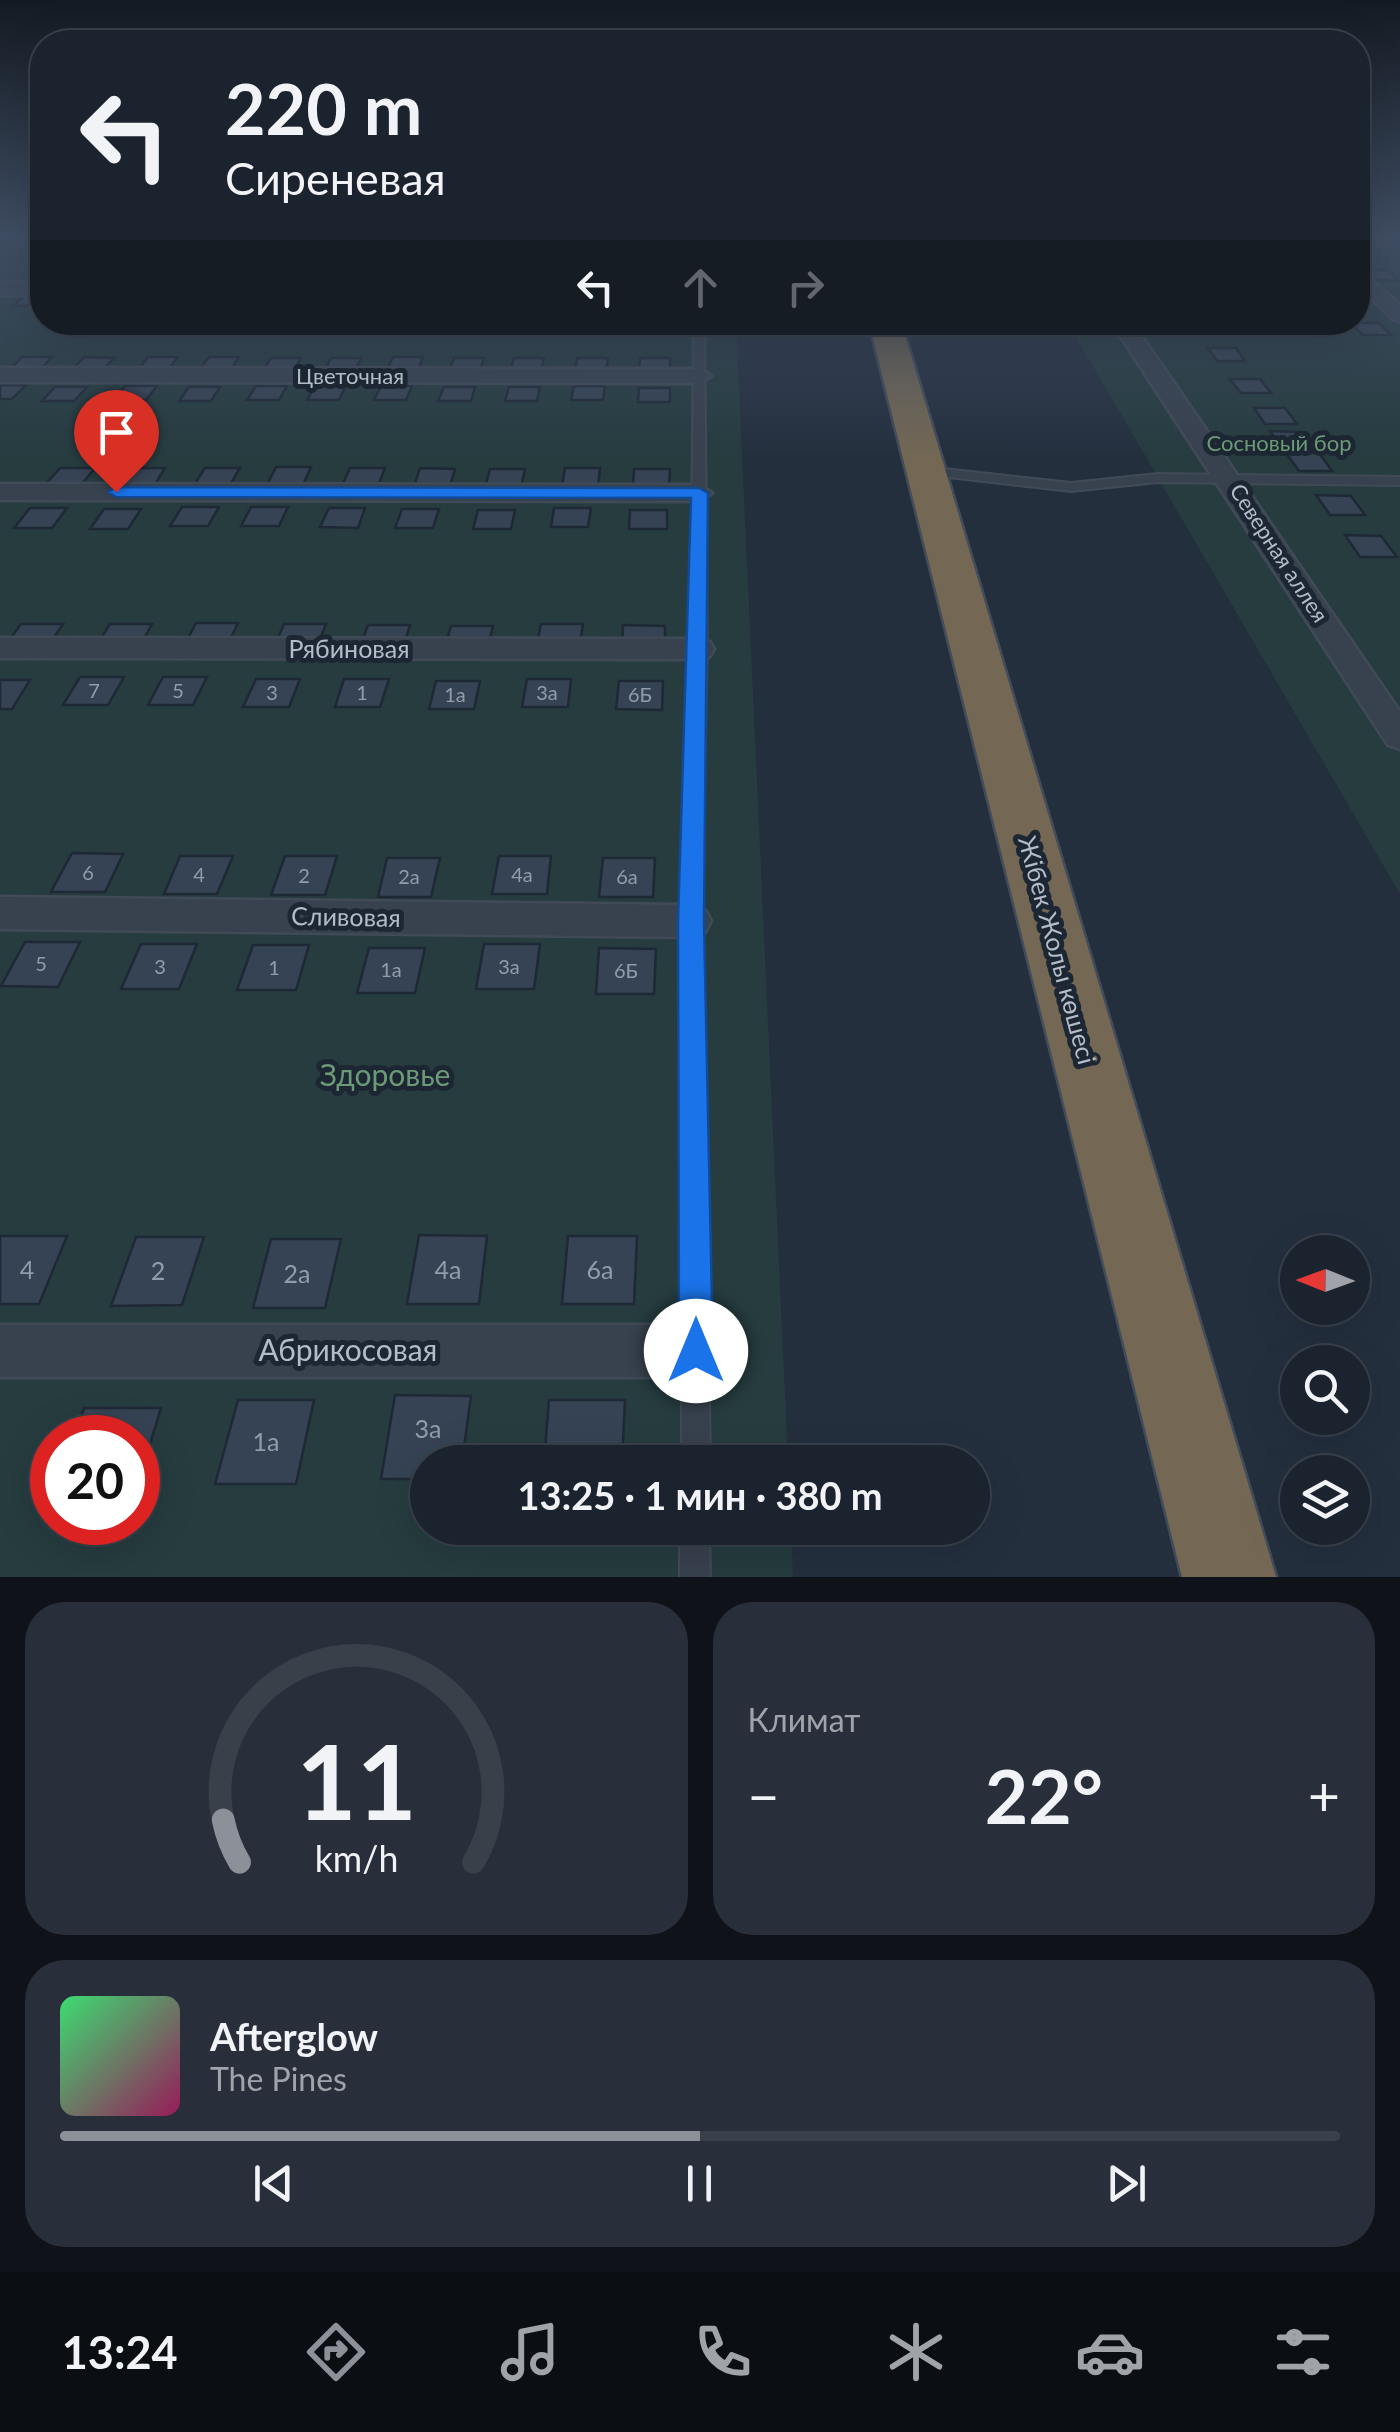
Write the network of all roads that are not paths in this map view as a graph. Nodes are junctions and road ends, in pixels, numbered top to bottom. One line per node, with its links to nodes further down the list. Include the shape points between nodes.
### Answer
1 (699, 335): 5 (lane)
2 (889, 335): 6 (highway, Жібек Жолы көшесі)
3 (1130, 335): 7 (street, Северная аллея)
4 (0, 375): 5 (street, Цветочная)
5 (700, 376): 10 (lane)
6 (926, 471): 7 (lane, via 1071,487 1158,478); 21 (highway, Жібек Жолы көшесі)
7 (1230, 480): 8 (lane); 13 (street, Северная аллея)
8 (1400, 482)
9 (0, 492): 10 (street)
10 (699, 493): 12 (lane)
11 (0, 648): 12 (street, Рябиновая)
12 (699, 649): 15 (lane)
13 (1400, 737)
14 (0, 913): 15 (street, Сливовая)
15 (691, 921): 17 (lane)
16 (0, 1351): 17 (street, Абрикосовая)
17 (696, 1351): 18 (lane)
18 (696, 1445)
19 (695, 1545): 20 (lane)
20 (695, 1577)
21 (1229, 1577)

